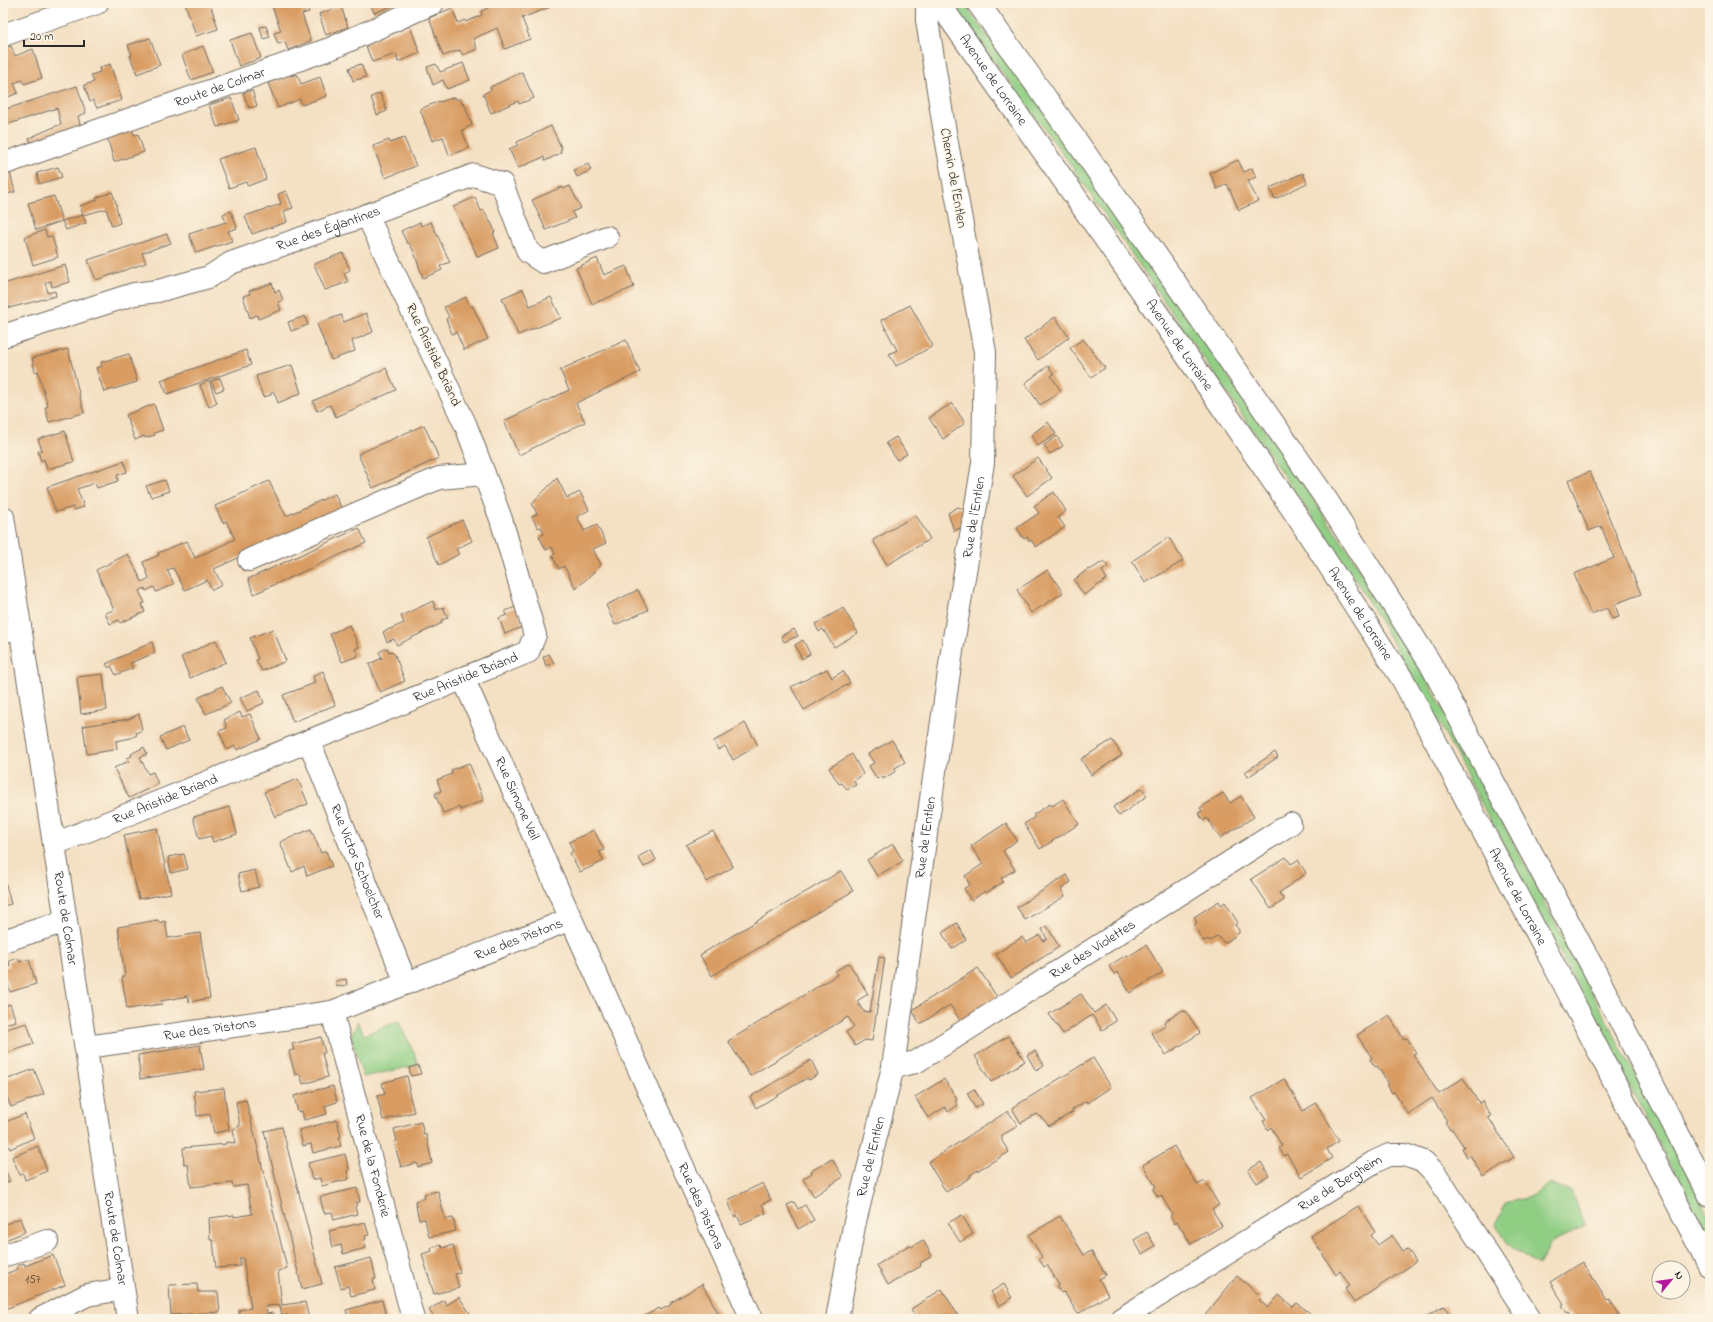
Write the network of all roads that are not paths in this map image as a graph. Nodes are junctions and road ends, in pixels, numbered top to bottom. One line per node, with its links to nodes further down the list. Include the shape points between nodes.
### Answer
1 (96, 3): 6 (street)
2 (433, 3): 7 (street, Route de Colmar, via 332,48)
3 (927, 3): 11 (street, Chemin de l'Entlen, via 927,20 942,121)
4 (939, 3): 30 (street, Avenue de Lorraine, via 1295,512 1403,680)
5 (978, 3): 27 (street, via 1324,496 1430,663 1593,968)
6 (3, 35)
7 (3, 164)
8 (368, 215): 9 (street, Rue des Églantines, via 474,174 502,184 528,252 543,262); 10 (street, Rue des Églantines, via 231,263 209,277 158,291 134,294); 12 (street, Rue Aristide Briand, via 466,426)
9 (607, 237)
10 (3, 336)
11 (985, 352): 26 (street, Rue de l'Entlen, via 983,463 953,644)
12 (484, 474): 14 (street, via 439,478); 16 (street, Rue Aristide Briand, via 501,519 535,635 528,652)
13 (3, 517): 15 (street, Route de Colmar)
14 (249, 560)
15 (12, 629): 19 (street, Route de Colmar)
16 (463, 678): 17 (street, Rue Aristide Briand); 20 (street, Rue Simone Veil)
17 (309, 741): 19 (street, Rue Aristide Briand); 23 (street, Rue Victor Schoelcher)
18 (1290, 824): 26 (street, Rue des Violettes, via 916,1062)
19 (55, 844): 21 (street, Route de Colmar)
20 (572, 919): 23 (street, Rue des Pistons); 32 (street, Rue des Pistons)
21 (66, 921): 22 (street); 31 (street, Route de Colmar)
22 (3, 941)
23 (406, 983): 24 (street, Rue des Pistons)
24 (332, 1012): 25 (street, Rue des Pistons); 35 (street, Rue de la Fonderie)
25 (87, 1047)
26 (893, 1067): 36 (street, Rue de l'Entlen, via 854,1226)
27 (1710, 1196)
28 (47, 1241): 29 (street)
29 (3, 1256)
30 (1710, 1267)
31 (123, 1289): 33 (street, via 87,1295); 34 (street, Route de Colmar)
32 (747, 1317)
33 (40, 1319)
34 (128, 1319)
35 (412, 1319)
36 (837, 1319)
37 (1121, 1319): 38 (street, Rue de Bergheim, via 1389,1155 1405,1155 1424,1162 1435,1173)
38 (1530, 1319)

